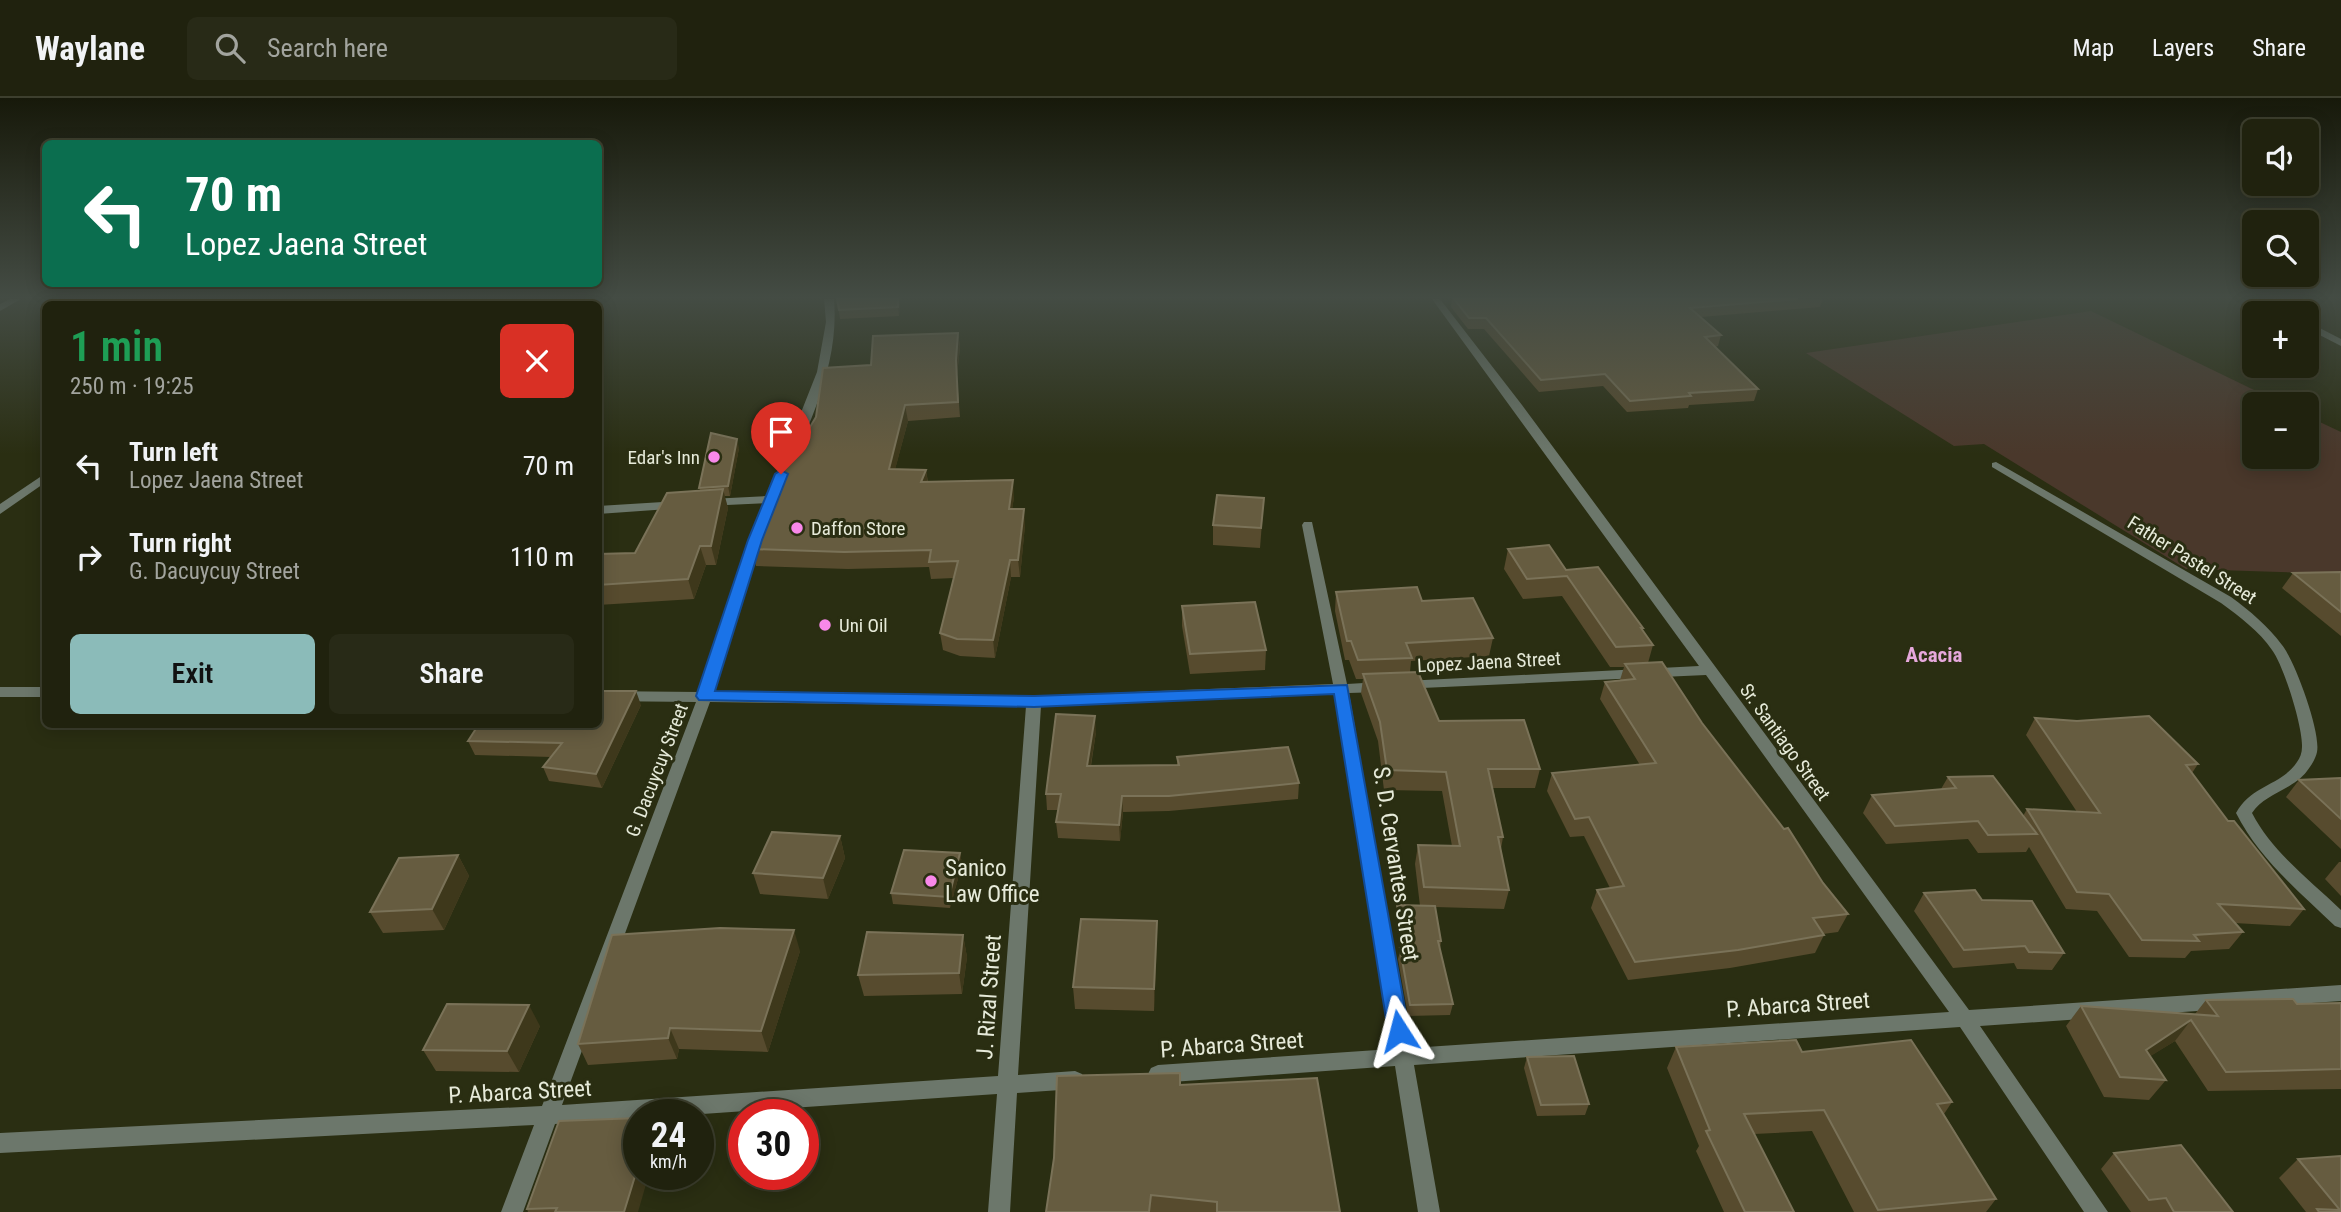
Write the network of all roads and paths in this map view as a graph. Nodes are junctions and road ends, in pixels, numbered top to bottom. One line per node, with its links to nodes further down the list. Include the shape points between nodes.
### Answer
1 (828, 351): 5 (street, G. Dacuycuy Street)
2 (1478, 351): 9 (street, Sr. Santiago Street)
3 (1996, 466): 16 (street, Father Pastel Street, via 2226,600 2268,636 2284,658 2310,748 2302,768 2259,795 2244,813 2263,843)
4 (42, 479): 6 (street)
5 (771, 499): 7 (street); 14 (street, G. Dacuycuy Street)
6 (0, 510)
7 (602, 510)
8 (1308, 525): 10 (street, S. D. Cervantes Street)
9 (1709, 670): 10 (street, Lopez Jaena Street); 18 (street, Sr. Santiago Street)
10 (1341, 689): 15 (street, Lopez Jaena Street); 19 (street, S. D. Cervantes Street)
11 (0, 692): 12 (street)
12 (42, 692)
13 (602, 696): 14 (street, Lopez Jaena Street)
14 (705, 696): 15 (street, Lopez Jaena Street); 23 (street, G. Dacuycuy Street)
15 (1034, 701): 22 (street, J. Rizal Street)
16 (2341, 921)
17 (2341, 993): 18 (street, P. Abarca Street)
18 (1964, 1018): 19 (street, P. Abarca Street); 28 (street, Sr. Santiago Street)
19 (1403, 1058): 20 (street, P. Abarca Street); 27 (street, S. D. Cervantes Street)
20 (1144, 1075)
21 (1090, 1079): 22 (street, P. Abarca Street)
22 (1008, 1085): 23 (street, P. Abarca Street); 26 (street, J. Rizal Street)
23 (548, 1115): 24 (street, P. Abarca Street); 25 (street, G. Dacuycuy Street)
24 (0, 1143)
25 (512, 1212)
26 (999, 1212)
27 (1429, 1212)
28 (2097, 1212)

